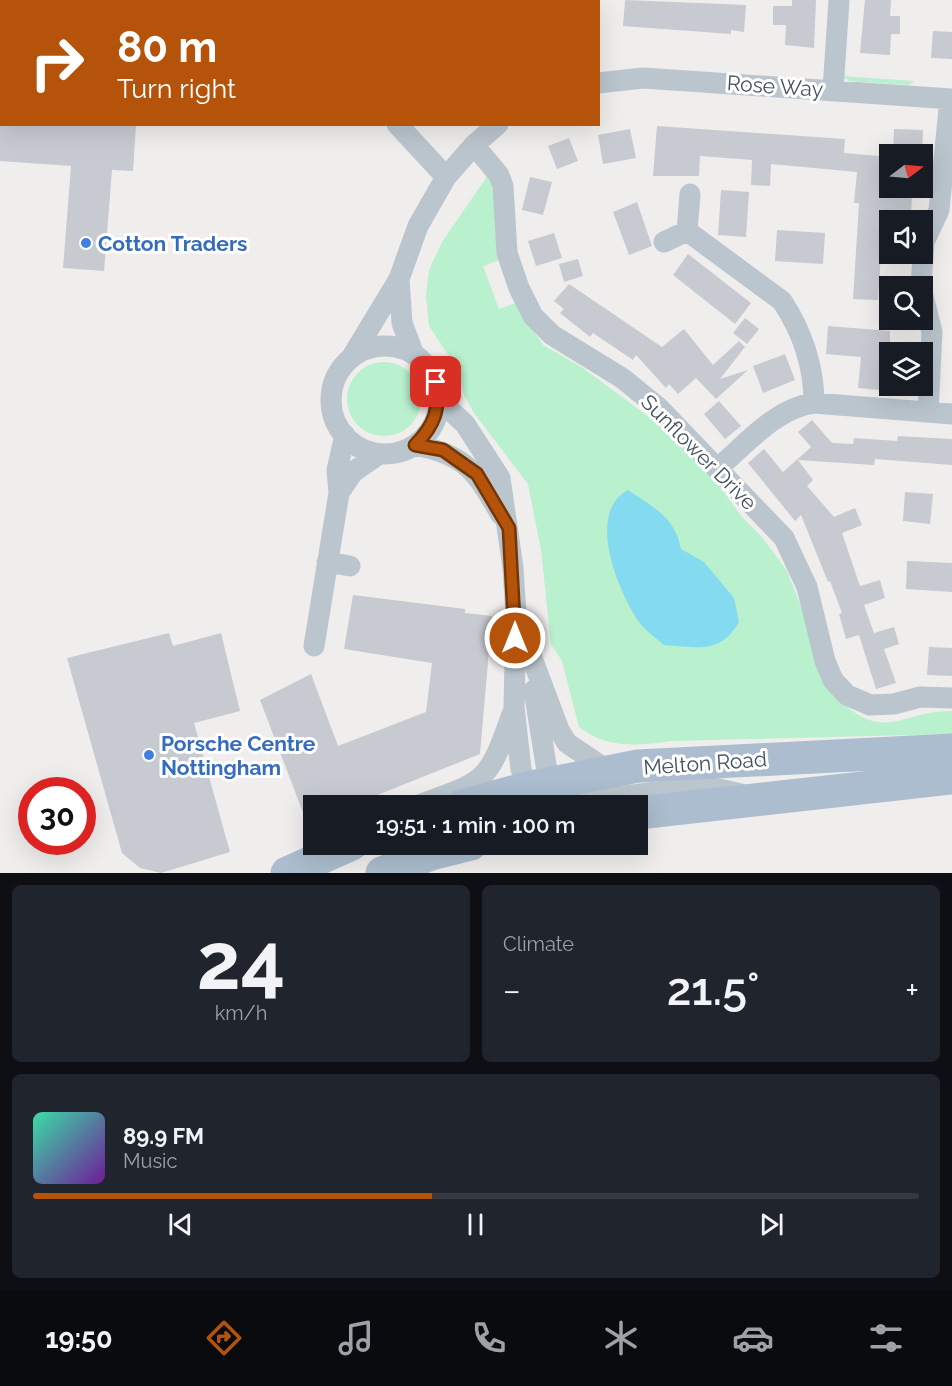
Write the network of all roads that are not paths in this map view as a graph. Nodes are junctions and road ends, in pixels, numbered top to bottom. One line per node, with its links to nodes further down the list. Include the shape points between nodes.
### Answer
1 (839, 0): 3 (street)
2 (600, 83): 3 (street, Rose Way, via 643,78)
3 (833, 90): 4 (street, Rose Way)
4 (951, 99): 12 (street, via 939,210 924,242)
5 (399, 126): 8 (street)
6 (496, 126): 7 (street)
7 (474, 145): 8 (street); 24 (street, Sunflower Drive, via 499,175 507,253 533,316 552,335 637,389)
8 (446, 177): 13 (street, via 418,226)
9 (690, 194): 10 (street)
10 (687, 231): 11 (street); 18 (street, via 782,301 792,316 813,372)
11 (664, 242)
12 (922, 276)
13 (399, 279): 15 (street); 16 (street, via 402,323)
14 (932, 330): 19 (street)
15 (353, 355): 16 (street, via 370,347 389,346); 21 (street, via 337,374 331,391 331,410)
16 (414, 355): 17 (street, via 436,382)
17 (439, 400): 22 (street, via 432,425); 26 (street, via 465,424 500,478)
18 (814, 403): 19 (street); 24 (street, via 783,412)
19 (928, 412): 20 (street)
20 (952, 414)
21 (345, 435): 23 (street, via 362,448); 25 (street, via 336,470)
22 (415, 445): 23 (street); 26 (street, via 443,450 477,474)
23 (379, 454): 25 (street, via 353,472)
24 (718, 468): 32 (street, Sunflower Drive, via 788,544 807,587 825,660 833,680 846,695 870,705 920,697)
25 (339, 493): 27 (street)
26 (509, 528): 29 (street)
27 (327, 562): 28 (street); 31 (street)
28 (350, 566)
29 (516, 615): 30 (street); 33 (street)
30 (527, 645): 35 (street, via 567,743); 38 (street)
31 (314, 646)
32 (952, 699)
33 (514, 707): 37 (street, via 499,752 484,777); 38 (street, via 521,769)
34 (952, 750): 35 (main road, Melton Road, via 649,765)
35 (610, 771): 38 (main road, Melton Road)
36 (952, 778): 39 (main road, Melton Road)
37 (445, 795)
38 (545, 795): 39 (street, via 705,786)
39 (762, 798): 40 (main road, Melton Road)
40 (648, 812)
41 (428, 855): 42 (main road)
42 (382, 873)

